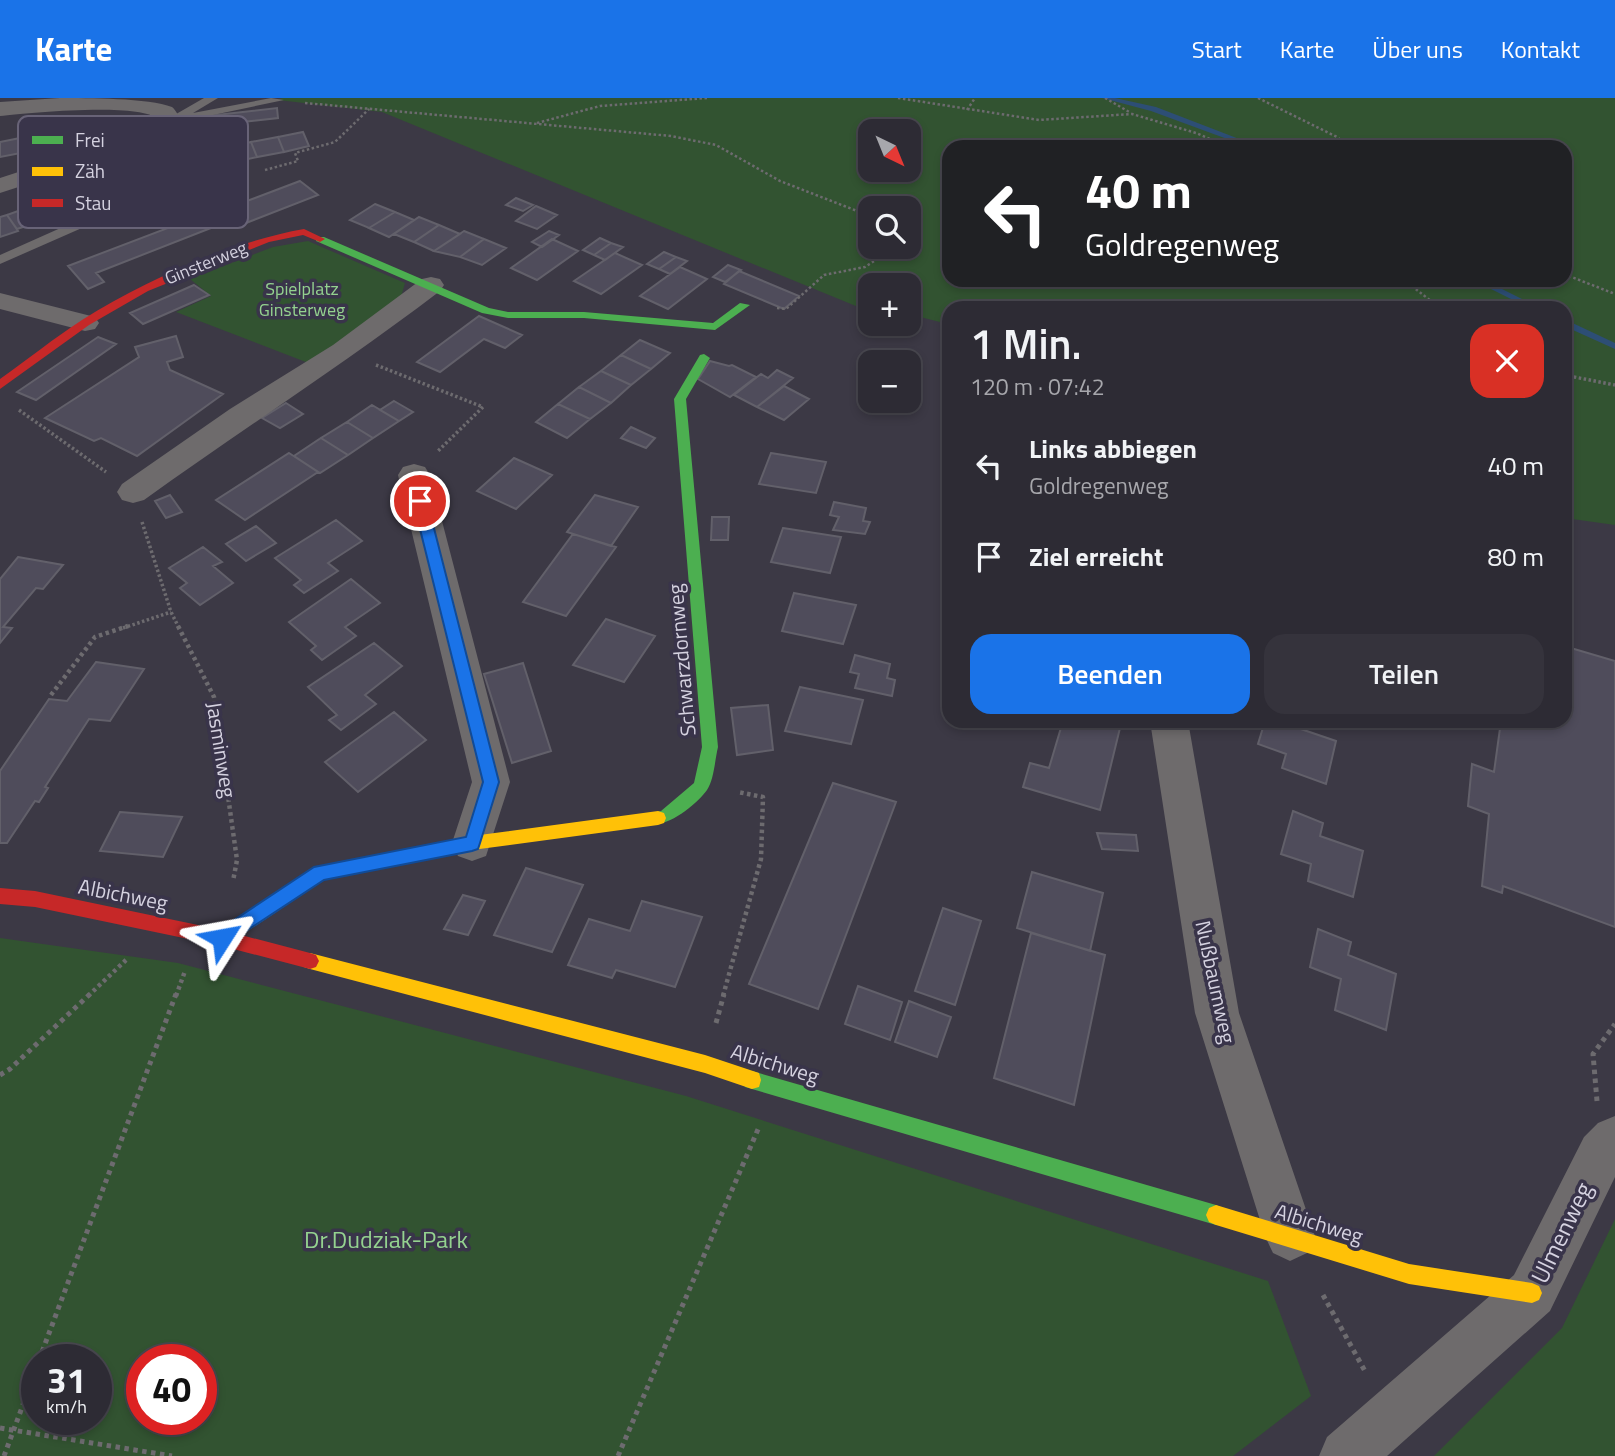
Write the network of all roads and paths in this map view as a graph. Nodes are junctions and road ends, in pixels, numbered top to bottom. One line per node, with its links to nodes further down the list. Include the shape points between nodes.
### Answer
1 (212, 98): 13 (lane)
2 (707, 98): 15 (path, via 600,106)
3 (898, 98): 10 (path)
4 (975, 98): 10 (path)
5 (1105, 98): 11 (path)
6 (1258, 98): 17 (path)
7 (278, 100): 9 (path); 14 (lane)
8 (0, 108): 12 (street, via 143,104 163,110)
9 (370, 108): 15 (path); 18 (path, via 335,142 295,153 298,161)
10 (967, 110): 11 (path, via 1039,120)
11 (1132, 114): 16 (path)
12 (167, 116)
13 (179, 116)
14 (196, 116)
15 (532, 124): 21 (path, via 671,136 716,145 780,181)
16 (1212, 140)
17 (1341, 140)
18 (248, 174)
19 (18, 180): 20 (street)
20 (0, 186)
21 (858, 211)
22 (71, 228): 24 (lane)
23 (877, 259): 31 (path, via 865,267 824,275 786,309)
24 (0, 260)
25 (1572, 277): 28 (path)
26 (431, 285): 31 (street, Ginsterweg, via 486,311 508,315 584,315 715,327); 32 (street, Ginsterweg, via 304,232 267,239 144,289); 33 (street)
27 (1413, 287): 30 (path)
28 (1615, 294)
29 (0, 301): 32 (street)
30 (1431, 301)
31 (744, 305)
32 (85, 323): 36 (street, Ginsterweg)
33 (343, 351): 39 (path, via 482,407); 40 (street)
34 (704, 358): 44 (street, Schwarzdornweg, via 680,399 710,747)
35 (1572, 377): 37 (path)
36 (0, 385)
37 (1615, 385)
38 (12, 405): 40 (path)
39 (414, 475): 45 (street, via 491,782)
40 (133, 492): 41 (path, Jasminweg)
41 (171, 612): 42 (path, via 95,637); 49 (path, Jasminweg, via 214,697 237,860)
42 (51, 695)
43 (1170, 728): 55 (street, Nußbaumweg, via 1217,1013)
44 (701, 786): 45 (street, via 665,817); 51 (path, via 763,797 761,859)
45 (472, 843): 49 (street, via 320,873)
46 (0, 896): 47 (street, Albichweg)
47 (163, 925): 48 (street, Albichweg); 52 (path)
48 (199, 933): 49 (street, Albichweg); 57 (path)
49 (222, 938): 51 (street, Albichweg)
50 (1615, 1024): 54 (path, via 1593,1054)
51 (705, 1064): 53 (street, Albichweg)
52 (0, 1075)
53 (776, 1088): 55 (street, Albichweg); 64 (path)
54 (1608, 1147): 56 (street, Ulmenweg)
55 (1290, 1236): 56 (street, Albichweg, via 1409,1274); 59 (path)
56 (1532, 1293): 59 (street)
57 (45, 1344)
58 (21, 1409): 61 (path)
59 (1391, 1417): 65 (street)
60 (0, 1428): 61 (path)
61 (13, 1430): 62 (path); 63 (path)
62 (4, 1456)
63 (172, 1456)
64 (618, 1456)
65 (1346, 1456)

